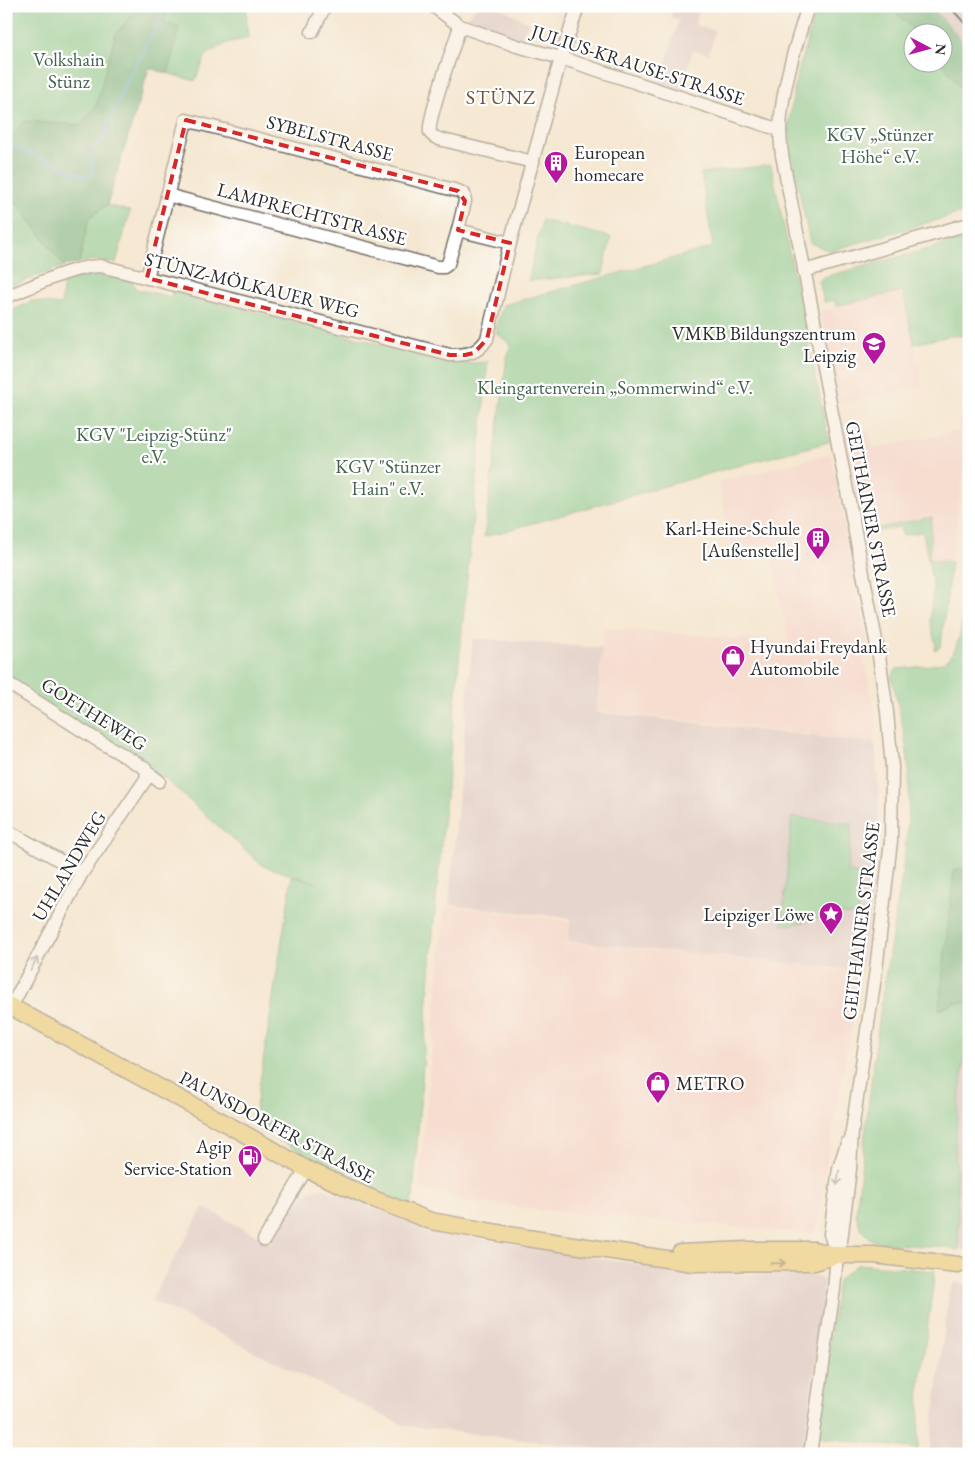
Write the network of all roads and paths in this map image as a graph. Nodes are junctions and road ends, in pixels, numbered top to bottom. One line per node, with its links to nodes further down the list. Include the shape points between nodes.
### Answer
1 (325, 6): 6 (street)
2 (433, 6): 5 (street, JULIUS-KRAUSE-STRASSE)
3 (578, 6): 7 (street)
4 (808, 6): 8 (street, GEITHAINER STRASSE, via 787,80)
5 (460, 26): 7 (street, JULIUS-KRAUSE-STRASSE); 9 (street, via 433,113 432,135)
6 (312, 32)
7 (561, 58): 8 (street, JULIUS-KRAUSE-STRASSE); 9 (street)
8 (780, 130): 14 (street, GEITHAINER STRASSE)
9 (533, 162): 13 (street)
10 (167, 195): 12 (street, LAMPRECHTSTRASSE, via 438,267 448,264); 12 (street, SYBELSTRASSE, via 186,120 458,191 464,194 465,201); 15 (street)
11 (969, 224): 14 (street)
12 (458, 230): 13 (street)
13 (510, 243): 15 (street, STÜNZ-MÖLKAUER WEG, via 487,339 474,353 465,355 450,355)
14 (804, 270): 25 (street, GEITHAINER STRASSE, via 879,656 892,767 888,880 852,1131 839,1168 830,1234)
15 (146, 278): 16 (street, STÜNZ-MÖLKAUER WEG, via 90,266)
16 (6, 297)
17 (6, 682): 18 (street, GOETHEWEG)
18 (147, 772): 19 (street, GOETHEWEG); 21 (street, UHLANDWEG, via 146,779)
19 (159, 781)
20 (6, 830): 21 (street)
21 (82, 872): 22 (street, UHLANDWEG, one-way to 21)
22 (9, 1006): 23 (main road, PAUNSDORFER STRASSE)
23 (306, 1169): 24 (street); 25 (main road, PAUNSDORFER STRASSE, via 431,1221 527,1238 635,1254 814,1250)
24 (264, 1240)
25 (837, 1255): 26 (main road, PAUNSDORFER STRASSE, via 874,1255); 27 (street, GEITHAINER STRASSE)
26 (958, 1265)
27 (810, 1454)

